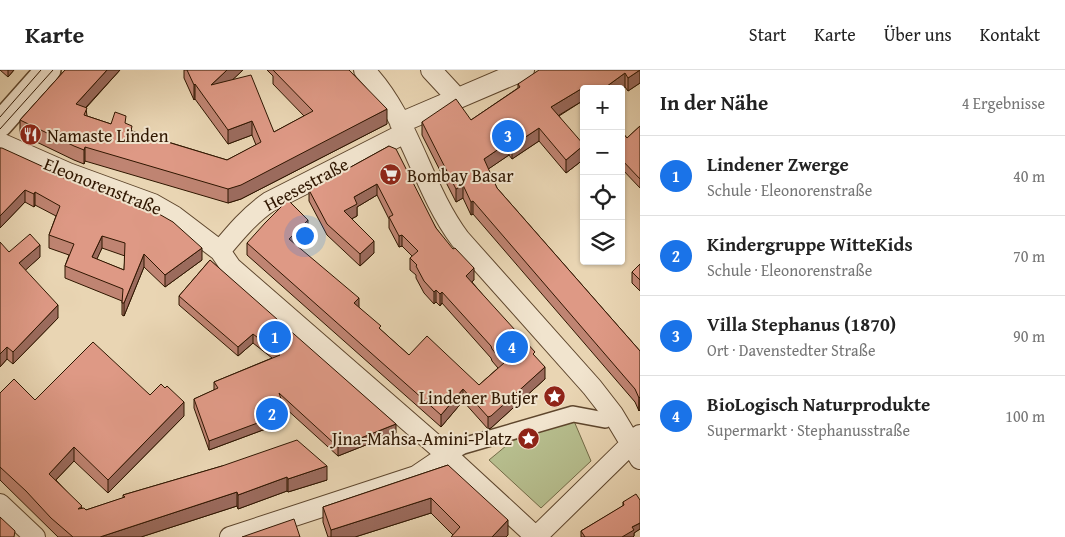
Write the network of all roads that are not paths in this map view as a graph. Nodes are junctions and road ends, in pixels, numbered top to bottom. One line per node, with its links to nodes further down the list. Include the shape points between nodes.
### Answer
1 (48, 70): 6 (street)
2 (364, 70): 7 (street, via 392,105)
3 (431, 70): 5 (street)
4 (524, 70): 5 (street, Heesestraße)
5 (457, 98): 7 (street, Heesestraße)
6 (0, 124)
7 (403, 128): 9 (street, Heesestraße, via 269,202 244,222); 10 (street, via 446,220)
8 (0, 143): 9 (street, Eleonorenstraße, via 68,173 153,204)
9 (220, 251): 12 (street, Eleonorenstraße, via 231,267)
10 (613, 414): 11 (street); 12 (street, via 605,420 573,414 463,446)
11 (637, 446): 16 (street)
12 (446, 455): 15 (street, via 416,476); 16 (street, Eleonorenstraße)
13 (0, 504): 14 (street)
14 (35, 537)
15 (230, 537)
16 (536, 537)

